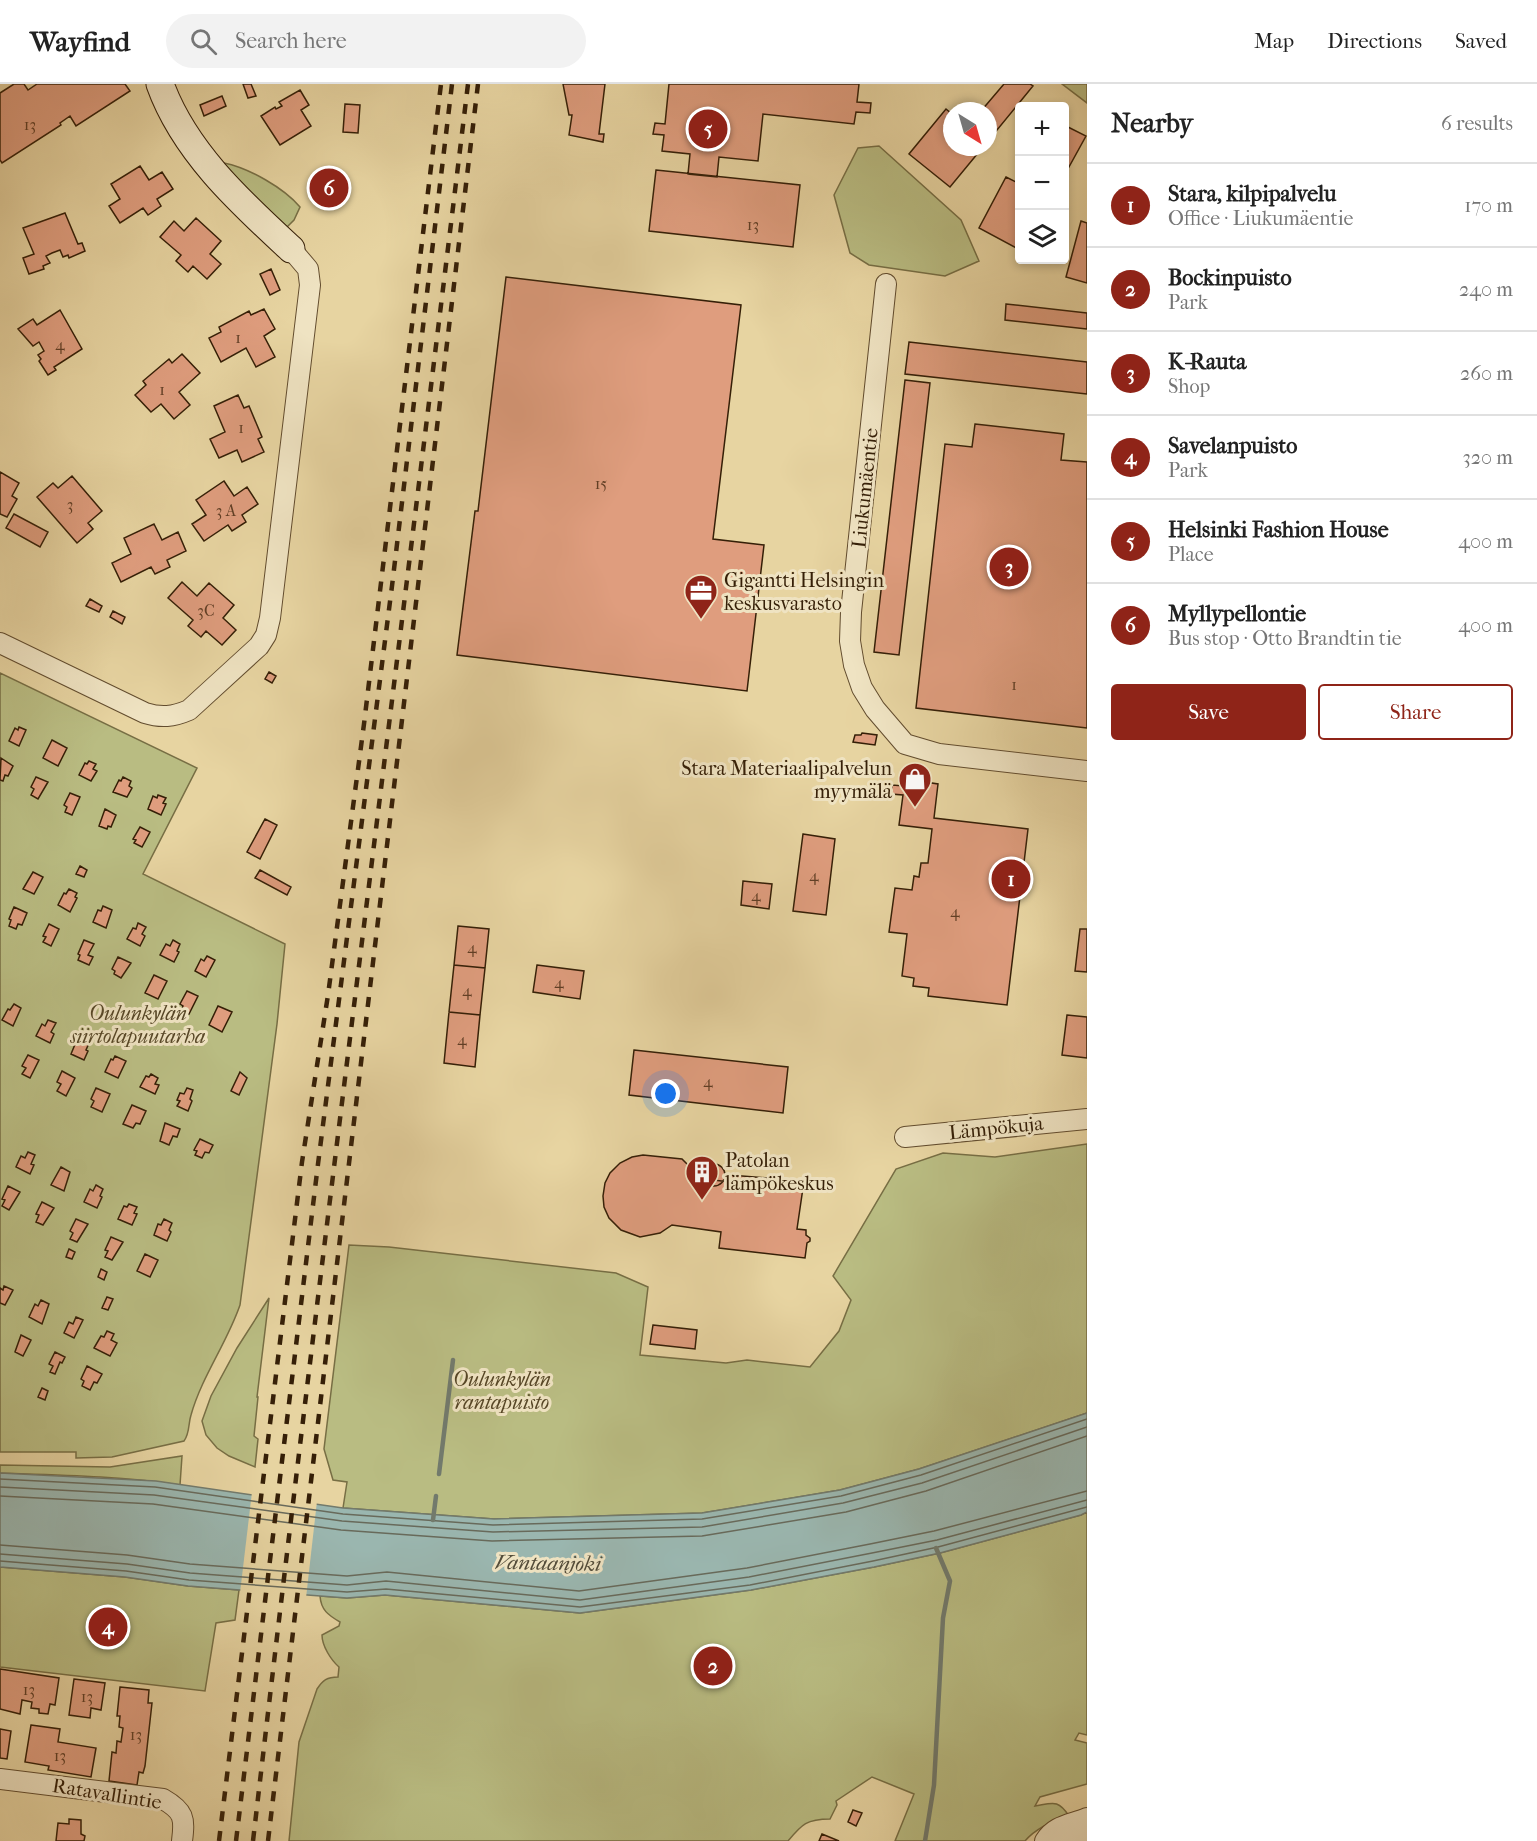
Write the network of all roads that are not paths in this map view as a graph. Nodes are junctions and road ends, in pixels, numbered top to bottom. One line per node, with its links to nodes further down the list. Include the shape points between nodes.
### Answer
1 (160, 84): 2 (street, via 178,121 216,175)
2 (291, 249): 4 (street, via 308,269 308,303 270,618 259,646 189,710 158,717)
3 (886, 284): 5 (street, Liukumäentie, via 851,621 854,665 862,688 905,744 939,754)
4 (0, 643)
5 (1087, 771)
6 (1087, 1119): 7 (street, Lämpökuja)
7 (905, 1137)
8 (0, 1779): 11 (street, Ratavallintie, via 163,1798 182,1816)
9 (1087, 1818): 12 (street, via 1050,1832)
10 (1087, 1837): 13 (street)
11 (182, 1841)
12 (1045, 1841)
13 (1063, 1841)

